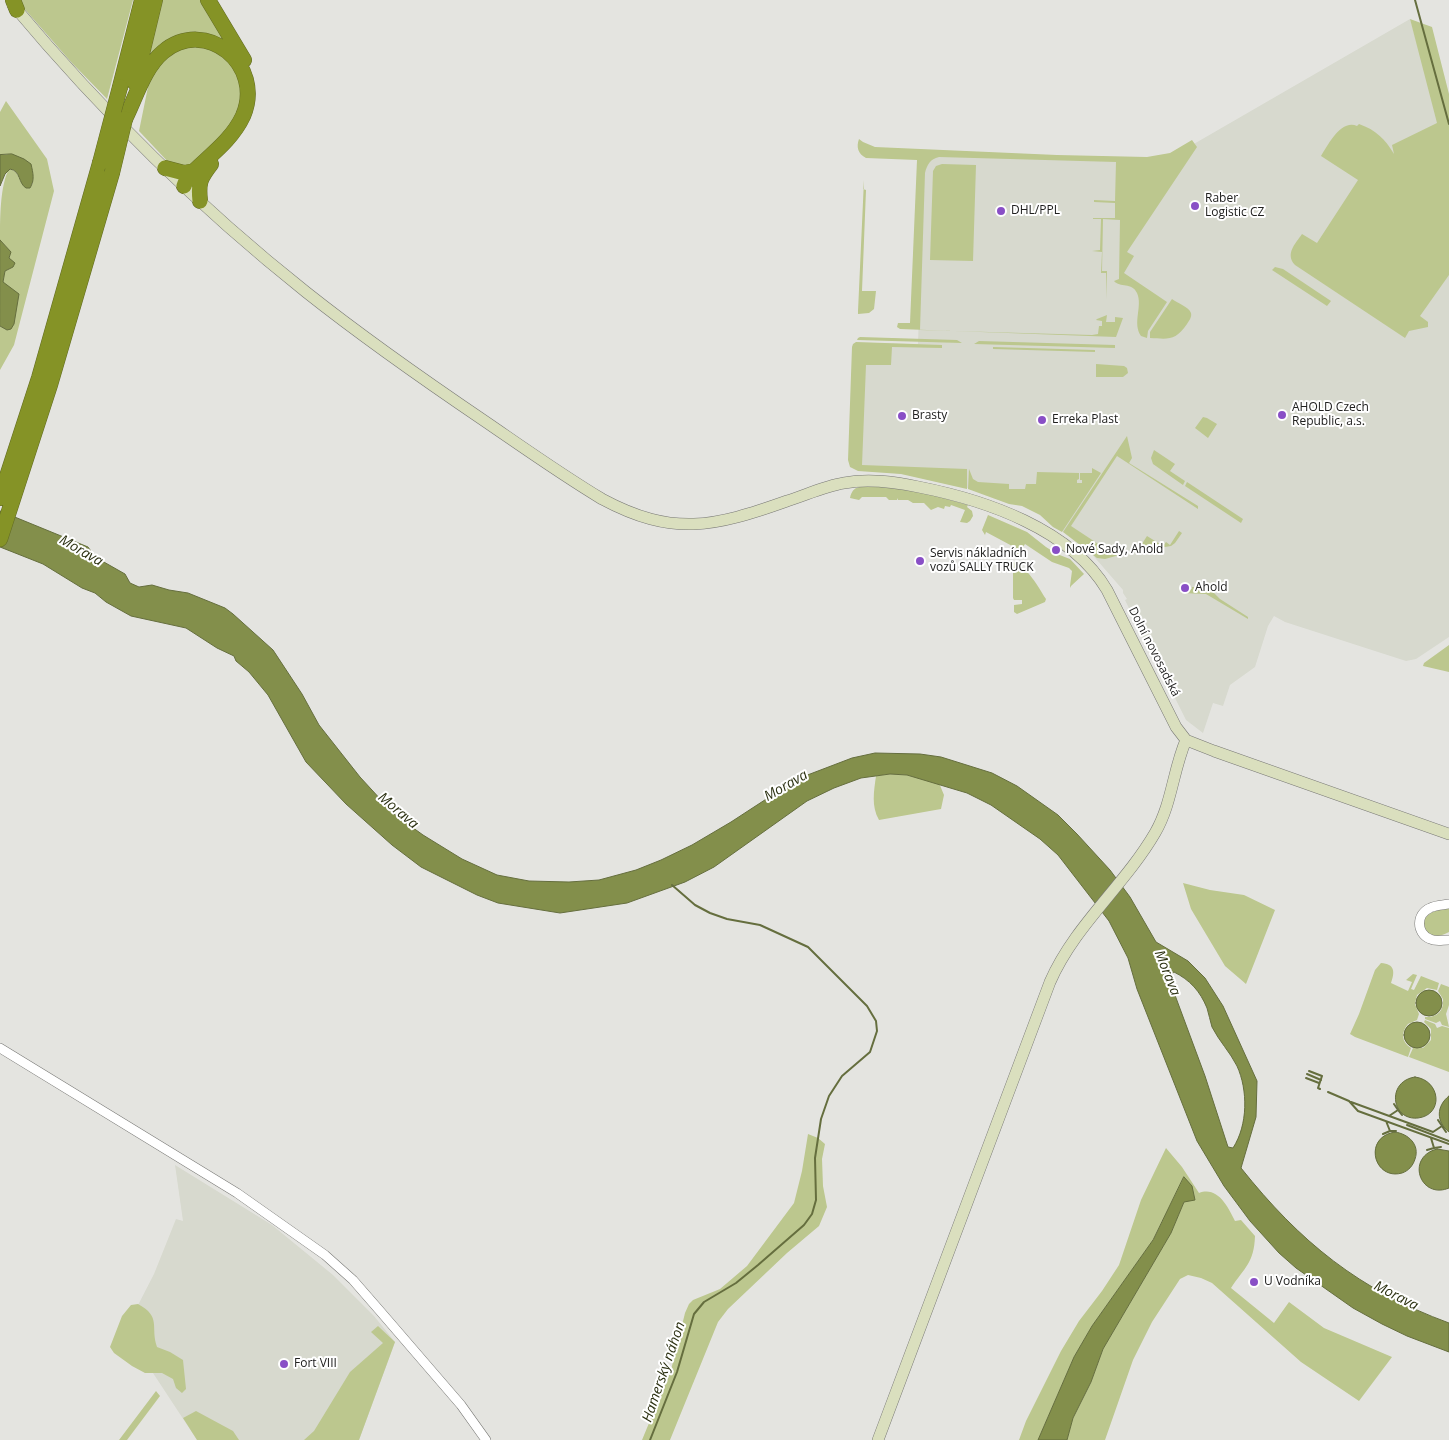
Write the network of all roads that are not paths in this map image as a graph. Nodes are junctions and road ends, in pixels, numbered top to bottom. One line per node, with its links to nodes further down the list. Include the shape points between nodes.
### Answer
1 (156, 0): 5 (highway)
2 (208, 0): 8 (highway, via 246,63 253,94 245,121)
3 (13, 3): 7 (main road, Dolní novosadská, via 87,88)
4 (140, 4): 5 (highway)
5 (129, 95): 6 (highway, bridge); 6 (highway, bridge, via 126,119); 8 (highway, via 152,63 178,43 205,41 218,45 235,58 247,83 246,108 230,136)
6 (106, 168): 11 (highway, via 42,369)
7 (165, 168): 8 (highway, via 184,173); 9 (main road, Dolní novosadská)
8 (199, 172): 9 (highway, via 194,183); 10 (highway)
9 (184, 186): 10 (main road, Dolní novosadská)
10 (200, 201): 14 (main road, Dolní novosadská, via 280,272 370,341 582,487 626,511 670,524 711,523 742,517 844,483 872,481 958,495 1004,512 1044,532 1085,561 1102,582 1176,727)
11 (16, 470): 12 (highway); 13 (highway)
12 (0, 498)
13 (0, 539)
14 (1186, 740): 15 (main road); 20 (main road, via 1160,823 1059,960)
15 (1449, 834)
16 (1449, 904): 17 (street, via 1428,908 1419,926 1428,938)
17 (1449, 940)
18 (0, 1048): 19 (street, via 237,1193 325,1255 387,1318 461,1405)
19 (486, 1440)
20 (878, 1440)

